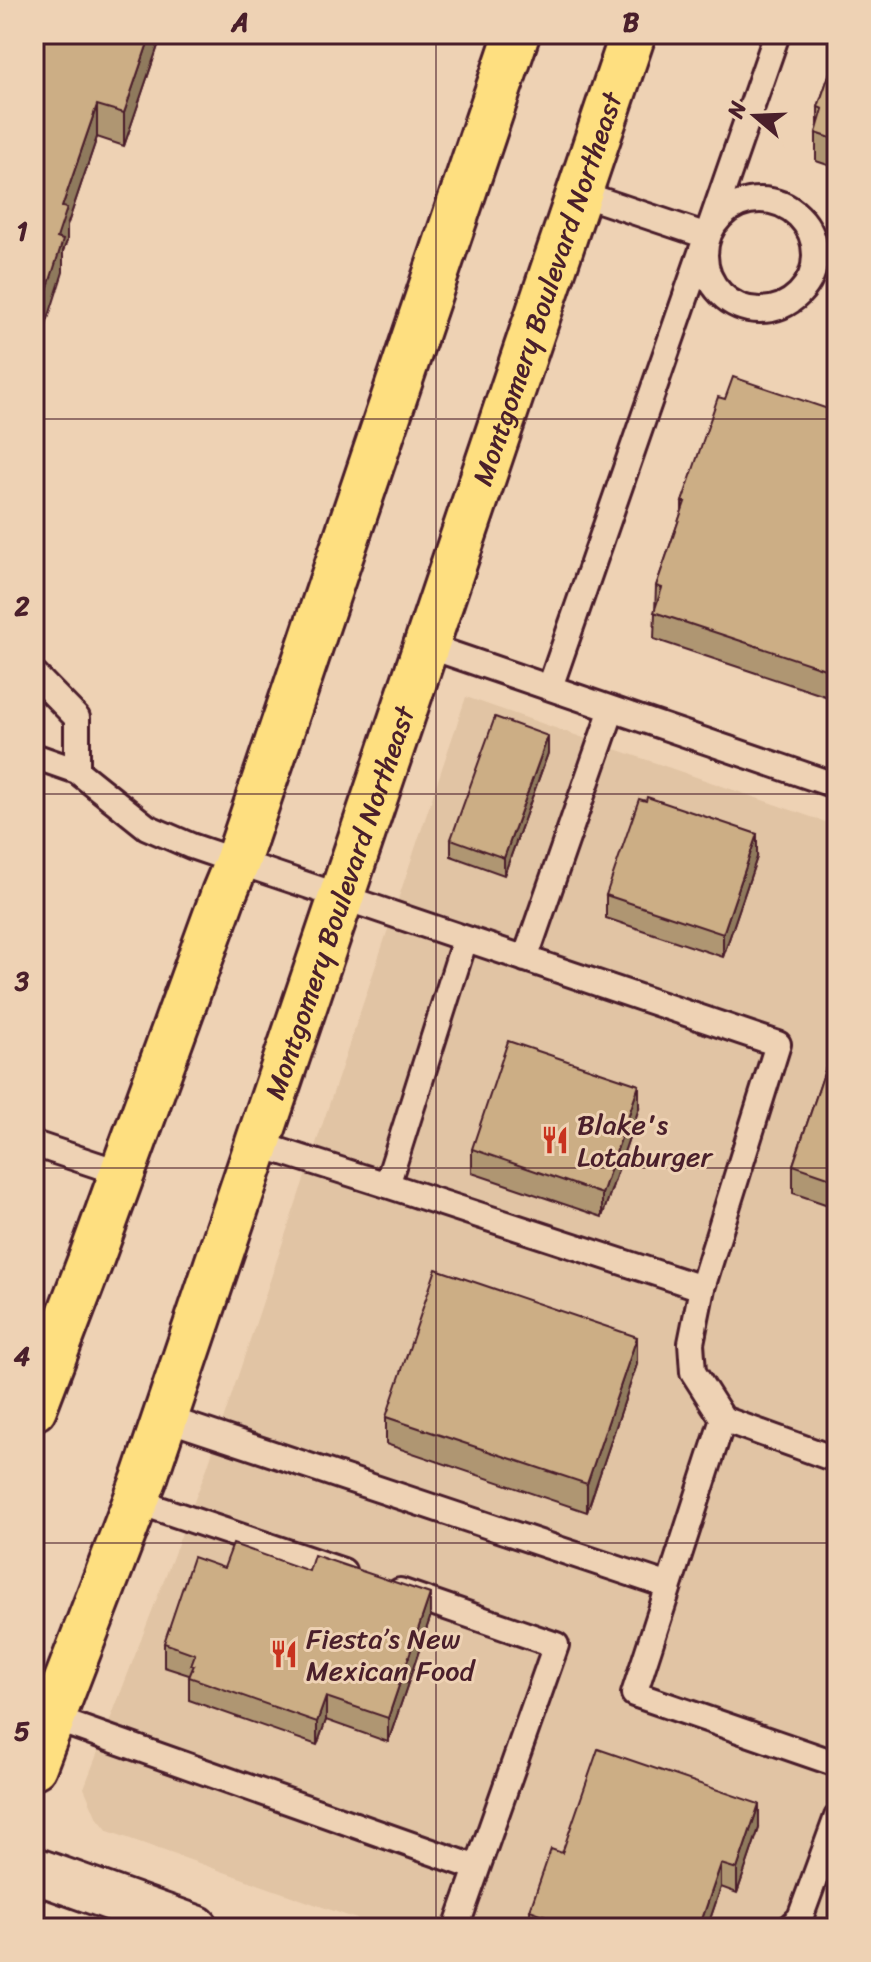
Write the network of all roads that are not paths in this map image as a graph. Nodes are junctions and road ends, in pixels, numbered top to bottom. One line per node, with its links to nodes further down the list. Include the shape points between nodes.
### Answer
1 (517, 34): 14 (main road)
2 (633, 34): 4 (main road, Montgomery Boulevard Northeast)
3 (777, 34): 5 (lane)
4 (579, 193): 5 (lane); 7 (main road, Montgomery Boulevard Northeast)
5 (707, 236): 6 (lane, via 716,220 749,200 785,205 811,232); 6 (lane, via 704,254 715,288 744,308 779,308); 9 (lane)
6 (826, 274)
7 (425, 645): 9 (lane); 15 (main road, Montgomery Boulevard Northeast)
8 (34, 674): 12 (lane, via 77,718)
9 (550, 687): 10 (lane)
10 (612, 709): 13 (lane); 17 (lane)
11 (34, 756): 12 (lane)
12 (77, 771): 14 (lane, via 147,827)
13 (837, 786)
14 (237, 862): 15 (lane); 20 (main road)
15 (342, 897): 16 (lane); 18 (main road, Montgomery Boulevard Northeast)
16 (465, 939): 17 (lane); 21 (lane)
17 (525, 959): 22 (lane, via 778,1044)
18 (258, 1144): 21 (lane); 24 (main road, Montgomery Boulevard Northeast)
19 (36, 1150): 20 (lane)
20 (121, 1173): 23 (main road)
21 (387, 1185): 22 (lane)
22 (702, 1288): 25 (lane, via 691,1343 693,1372)
23 (34, 1408)
24 (165, 1418): 27 (main road, Montgomery Boulevard Northeast); 28 (lane)
25 (723, 1419): 26 (lane); 28 (lane)
26 (837, 1460)
27 (136, 1501): 29 (main road, Montgomery Boulevard Northeast); 33 (lane, via 556,1645)
28 (669, 1586): 30 (lane, via 634,1694)
29 (52, 1718): 31 (main road, Montgomery Boulevard Northeast); 33 (lane)
30 (837, 1764)
31 (34, 1766)
32 (837, 1817): 35 (lane)
33 (477, 1868): 37 (lane)
34 (34, 1870): 36 (main road)
35 (797, 1925)
36 (196, 1928)
37 (456, 1928)

